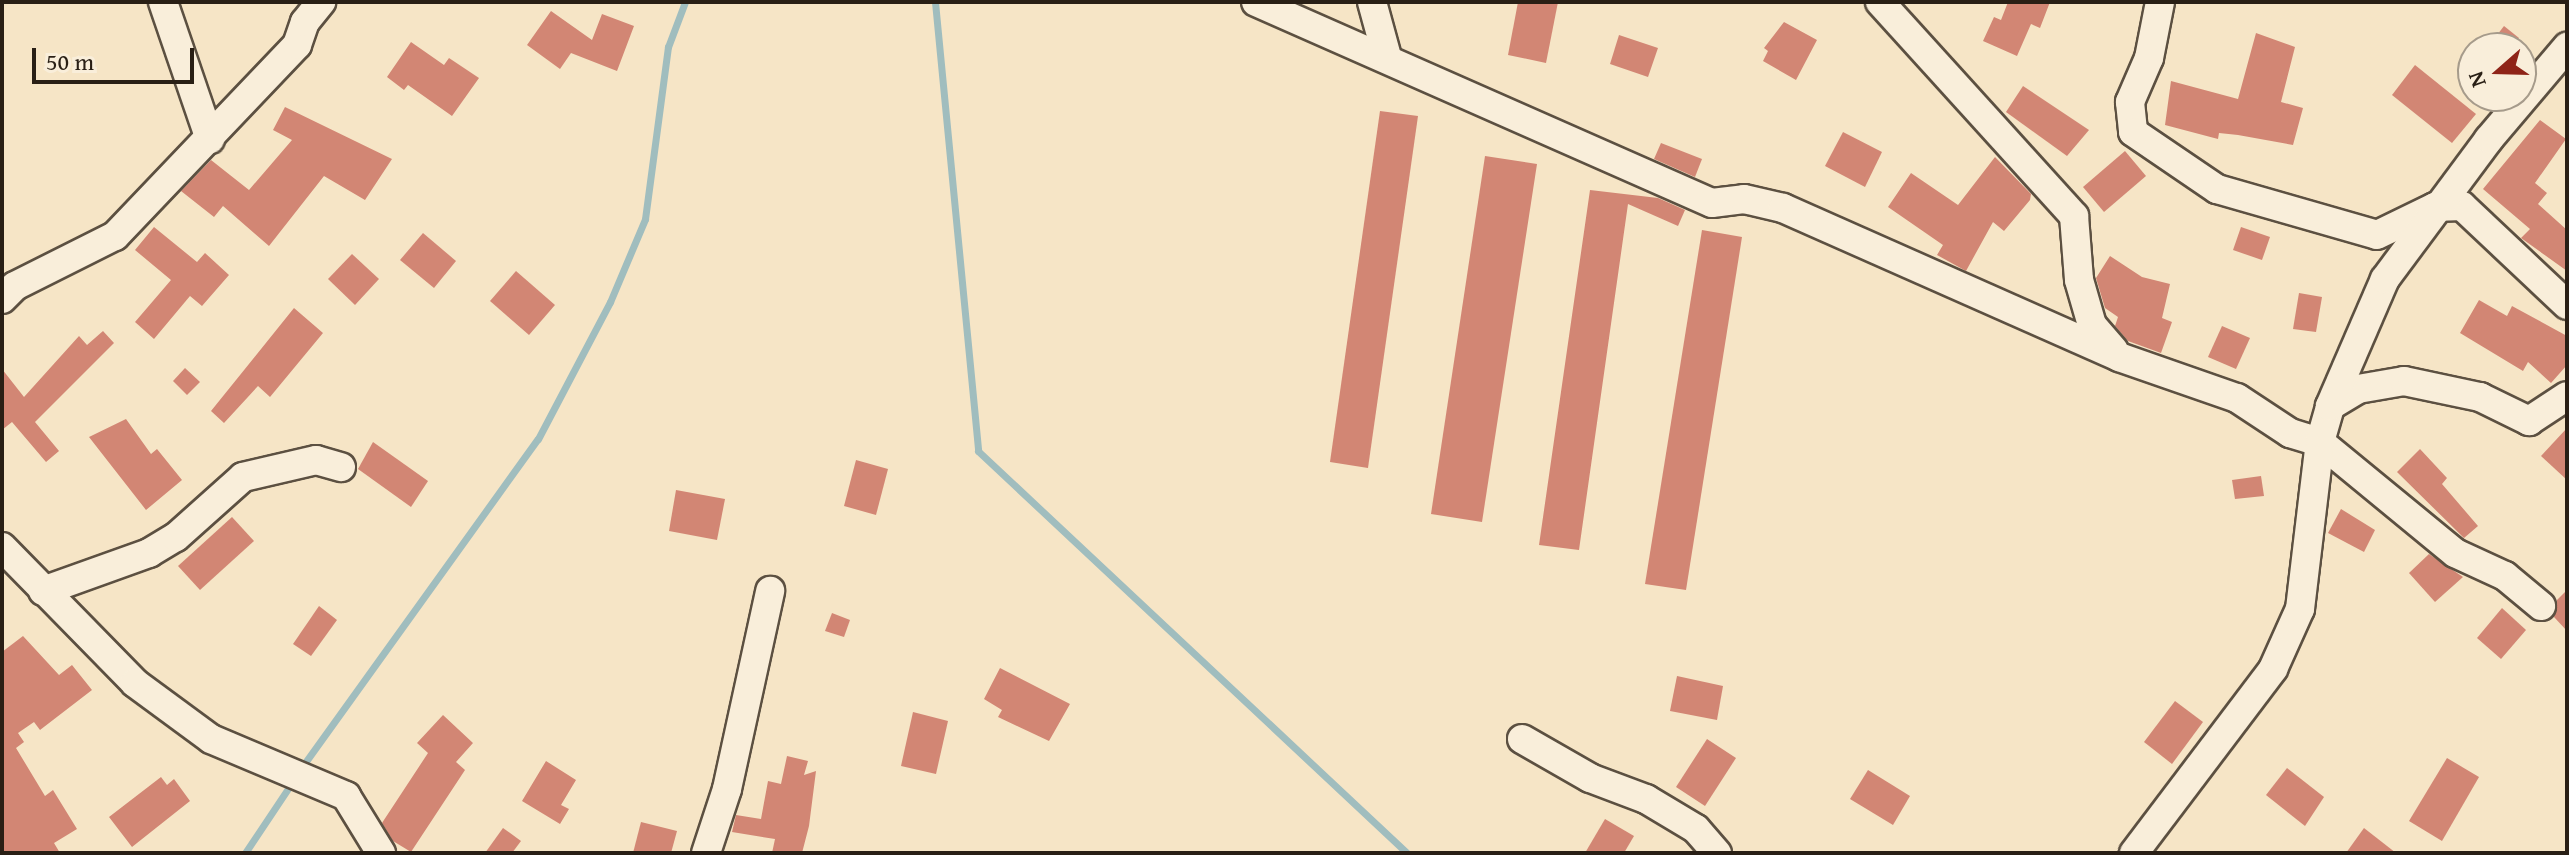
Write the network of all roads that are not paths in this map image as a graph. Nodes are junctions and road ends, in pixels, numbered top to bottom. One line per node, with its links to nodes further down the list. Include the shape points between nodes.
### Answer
1 (163, 2): 9 (street)
2 (321, 2): 9 (street, via 305,22 297,45)
3 (1256, 2): 8 (street)
4 (1372, 2): 8 (street)
5 (1880, 2): 13 (street, via 2074,216 2079,280 2092,325)
6 (2160, 2): 10 (street, via 2149,58 2130,102 2133,132 2217,189 2347,228 2377,235)
7 (2567, 47): 10 (street)
8 (1387, 57): 13 (street, via 1712,203 1744,199 1783,208)
9 (210, 139): 11 (street, via 115,236 15,286)
10 (2435, 207): 12 (street, via 2462,206); 15 (street, via 2385,279)
11 (2, 299)
12 (2567, 305)
13 (2119, 357): 16 (street, via 2237,398 2290,433)
14 (2567, 396): 15 (street, via 2529,421 2480,397 2404,381 2358,389)
15 (2330, 406): 16 (street)
16 (2320, 442): 21 (street, via 2455,553 2505,576); 26 (street, via 2300,609 2273,669)
17 (341, 467): 19 (street, via 316,460 243,477 176,537 149,553)
18 (2, 547): 19 (street)
19 (43, 591): 23 (street, via 135,683 211,739 346,796)
20 (770, 591): 24 (street, via 727,789)
21 (2541, 606)
22 (1522, 739): 25 (street, via 1590,778 1646,799 1696,829)
23 (381, 853)
24 (706, 853)
25 (1717, 853)
26 (2134, 853)

